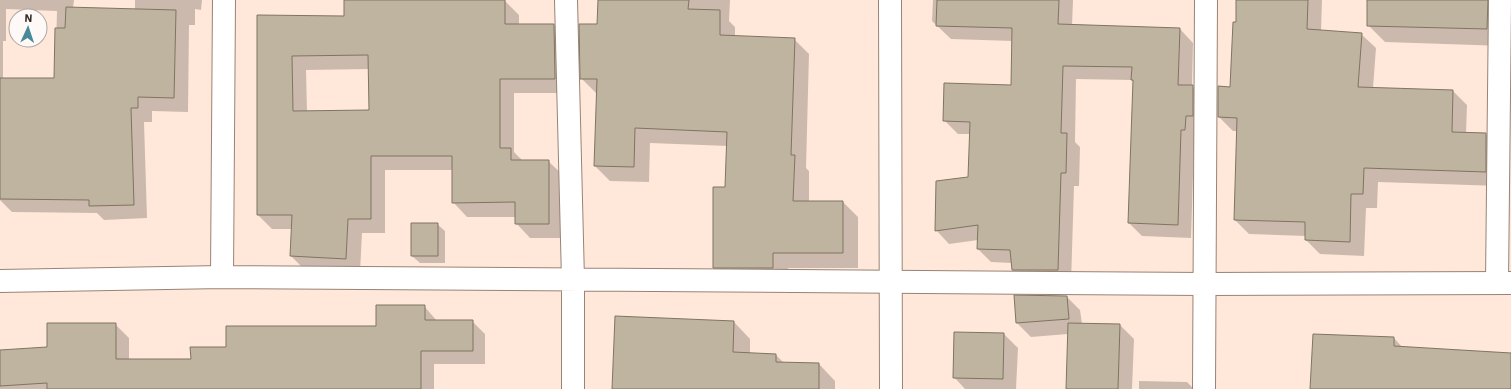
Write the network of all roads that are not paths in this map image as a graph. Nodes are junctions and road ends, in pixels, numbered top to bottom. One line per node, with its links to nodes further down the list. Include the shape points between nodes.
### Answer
1 (224, 0): 6 (street)
2 (566, 0): 7 (street)
3 (890, 0): 9 (street)
4 (1206, 0): 11 (street)
5 (1500, 0): 10 (street)
6 (222, 277): 7 (street); 8 (street)
7 (573, 280): 9 (street); 12 (street)
8 (0, 281)
9 (891, 282): 11 (street); 13 (street)
10 (1504, 283): 11 (street)
11 (1204, 284): 14 (street)
12 (573, 389)
13 (891, 389)
14 (1204, 389)

